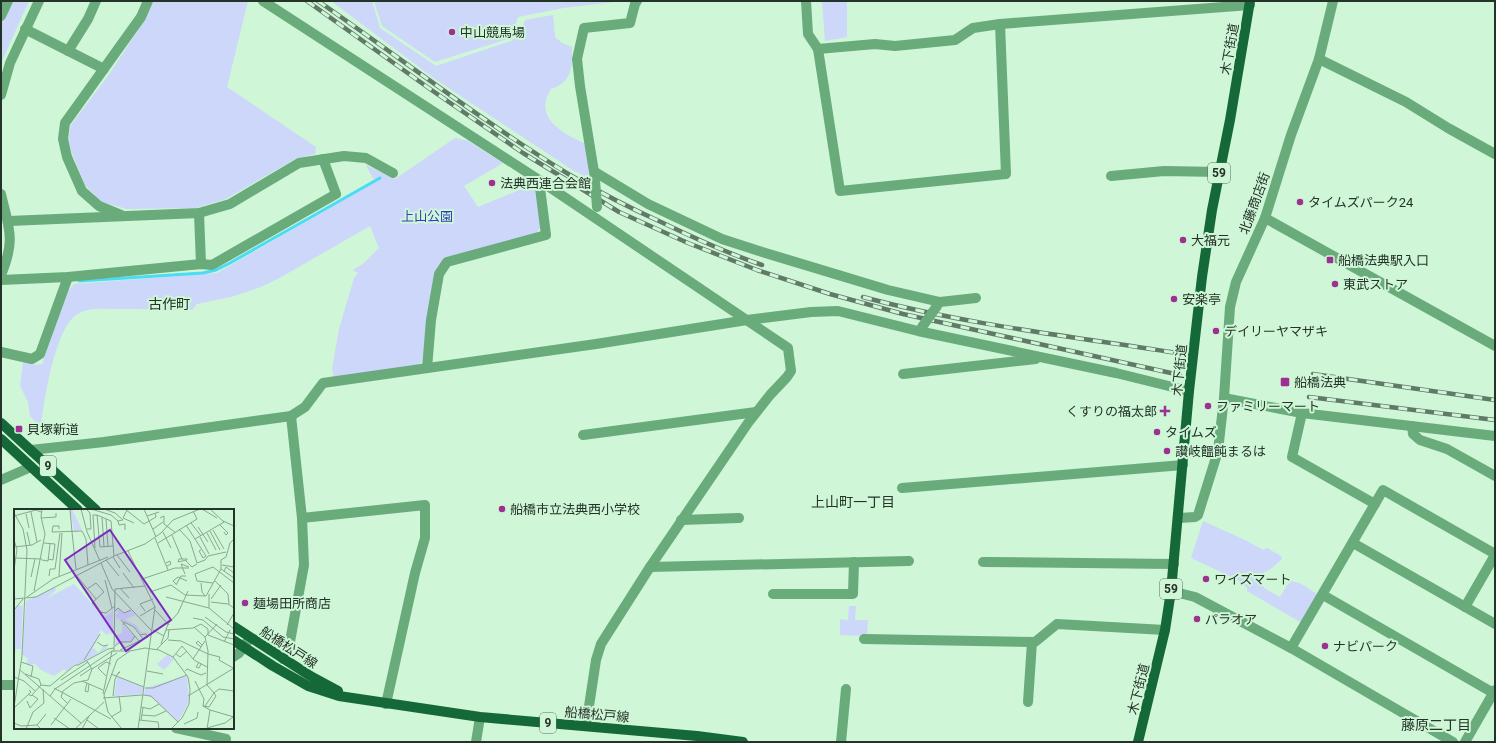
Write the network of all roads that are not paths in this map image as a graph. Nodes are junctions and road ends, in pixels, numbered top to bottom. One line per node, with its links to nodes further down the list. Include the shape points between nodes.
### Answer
1 (8, 1): 10 (street)
2 (39, 1): 12 (street)
3 (96, 1): 14 (street)
4 (148, 1): 16 (street, via 141,17)
5 (263, 1): 24 (street)
6 (637, 1): 22 (street, via 630,23 584,28 577,59)
7 (806, 1): 13 (street, via 808,34)
8 (1333, 1): 15 (street, 北藤商店街)
9 (1250, 3): 11 (street); 20 (main road, 木下街道 / 59)
10 (1, 16)
11 (1000, 24): 13 (street, via 973,28 954,40 895,46 875,44); 13 (street, via 1006,174 840,191)
12 (25, 29): 14 (street); 17 (street, via 10,63)
13 (818, 49)
14 (68, 51): 16 (street)
15 (1319, 59): 18 (street, via 1406,102); 28 (street, 北藤商店街, via 1291,135)
16 (104, 69): 27 (street, via 65,123 64,139 68,157 82,191 100,206)
17 (1, 94)
18 (1495, 154)
19 (323, 159): 21 (street, via 344,156 366,158); 26 (street, via 298,163 230,204); 31 (street, via 336,194 212,265)
20 (1220, 172): 23 (street, via 1164,171); 44 (main road, 木下街道 / 59, via 1202,277)
21 (393, 173)
22 (595, 176): 29 (street, bridge); 36 (street, via 722,238)
23 (1111, 176)
24 (539, 180): 29 (street); 42 (street, via 546,235 447,262 442,267 431,320)
25 (1, 194): 30 (street)
26 (199, 213): 27 (street); 31 (street)
27 (123, 216): 30 (street)
28 (1265, 218): 39 (street); 45 (street, 北藤商店街, via 1236,282 1232,297)
29 (598, 219): 37 (street)
30 (9, 221): 32 (street, via 10,249)
31 (201, 264): 33 (street)
32 (1, 274)
33 (68, 277): 34 (street); 40 (street, via 40,354 32,359)
34 (1, 280)
35 (976, 298): 36 (street)
36 (938, 304): 38 (street, bridge)
37 (747, 320): 38 (street, via 838,311); 42 (street); 46 (street, via 788,348 791,370)
38 (920, 329): 41 (street)
39 (1495, 346)
40 (1, 352)
41 (1044, 358): 43 (street); 44 (street)
42 (427, 368): 48 (street, via 323,383 305,407)
43 (903, 374)
44 (1189, 391): 55 (main road, 木下街道 / 59)
45 (1224, 398): 47 (street); 65 (street, 北藤商店街, via 1218,451 1200,511 1195,517)
46 (756, 412): 51 (street); 66 (street)
47 (1302, 413): 50 (street); 60 (street, via 1292,457)
48 (290, 416): 54 (street); 63 (street)
49 (1, 422): 54 (main road, 9)
50 (1412, 426): 52 (street); 57 (street, via 1413,434 1420,440 1447,449)
51 (582, 435)
52 (1495, 436)
53 (1, 439): 56 (main road, 9)
54 (31, 450): 62 (main road, 9)
55 (1183, 465): 59 (street); 65 (main road, 木下街道 / 59)
56 (31, 467): 58 (street); 61 (main road, 9)
57 (1495, 476)
58 (1, 480)
59 (902, 488)
60 (1375, 504): 67 (street); 68 (street, via 1383,490)
61 (77, 509)
62 (95, 509)
63 (302, 518): 88 (street, via 304,565 289,647); 95 (street, via 425,505 424,538)
64 (739, 518): 66 (street)
65 (1179, 518): 72 (main road, 木下街道 / 59)
66 (681, 520): 73 (street)
67 (1353, 543): 76 (street); 77 (street)
68 (1495, 554): 77 (street)
69 (909, 561): 70 (street)
70 (854, 562): 73 (street); 75 (street, via 853,594)
71 (983, 562): 72 (street)
72 (1174, 564): 74 (main road, 木下街道 / 59)
73 (650, 567): 97 (street, via 602,644 596,660)
74 (1171, 591): 80 (main road, 木下街道 / 59); 86 (street, via 1195,597)
75 (773, 594)
76 (1322, 595): 86 (street); 92 (street)
77 (1465, 607): 78 (street)
78 (1495, 624)
79 (234, 627): 81 (main road, 船橋松戸線 / 9)
80 (1165, 630): 84 (street, via 1057,624); 104 (main road, 木下街道 / 59)
81 (250, 638): 85 (street); 88 (main road, 船橋松戸線 / 9)
82 (864, 639): 84 (street)
83 (234, 641): 85 (main road, 船橋松戸線 / 9)
84 (1032, 642): 94 (street)
85 (244, 647): 87 (street); 93 (main road, 船橋松戸線 / 9, via 308,686)
86 (1292, 648): 105 (street)
87 (234, 656)
88 (283, 659): 93 (main road, 船橋松戸線 / 9, via 330,688)
89 (1, 685): 90 (street)
90 (14, 685)
91 (846, 689): 103 (street)
92 (1494, 692): 106 (street)
93 (354, 698): 95 (main road, 船橋松戸線 / 9)
94 (1028, 702)
95 (386, 704): 96 (main road, 船橋松戸線 / 9)
96 (480, 717): 97 (main road, 船橋松戸線 / 9); 101 (street)
97 (586, 726): 100 (main road, 船橋松戸線 / 9)
98 (181, 729): 99 (street)
99 (226, 739)
100 (696, 739): 102 (main road, 船橋松戸線 / 9)
101 (476, 742)
102 (743, 742)
103 (841, 742)
104 (1138, 742)
105 (1453, 742)
106 (1465, 742)

